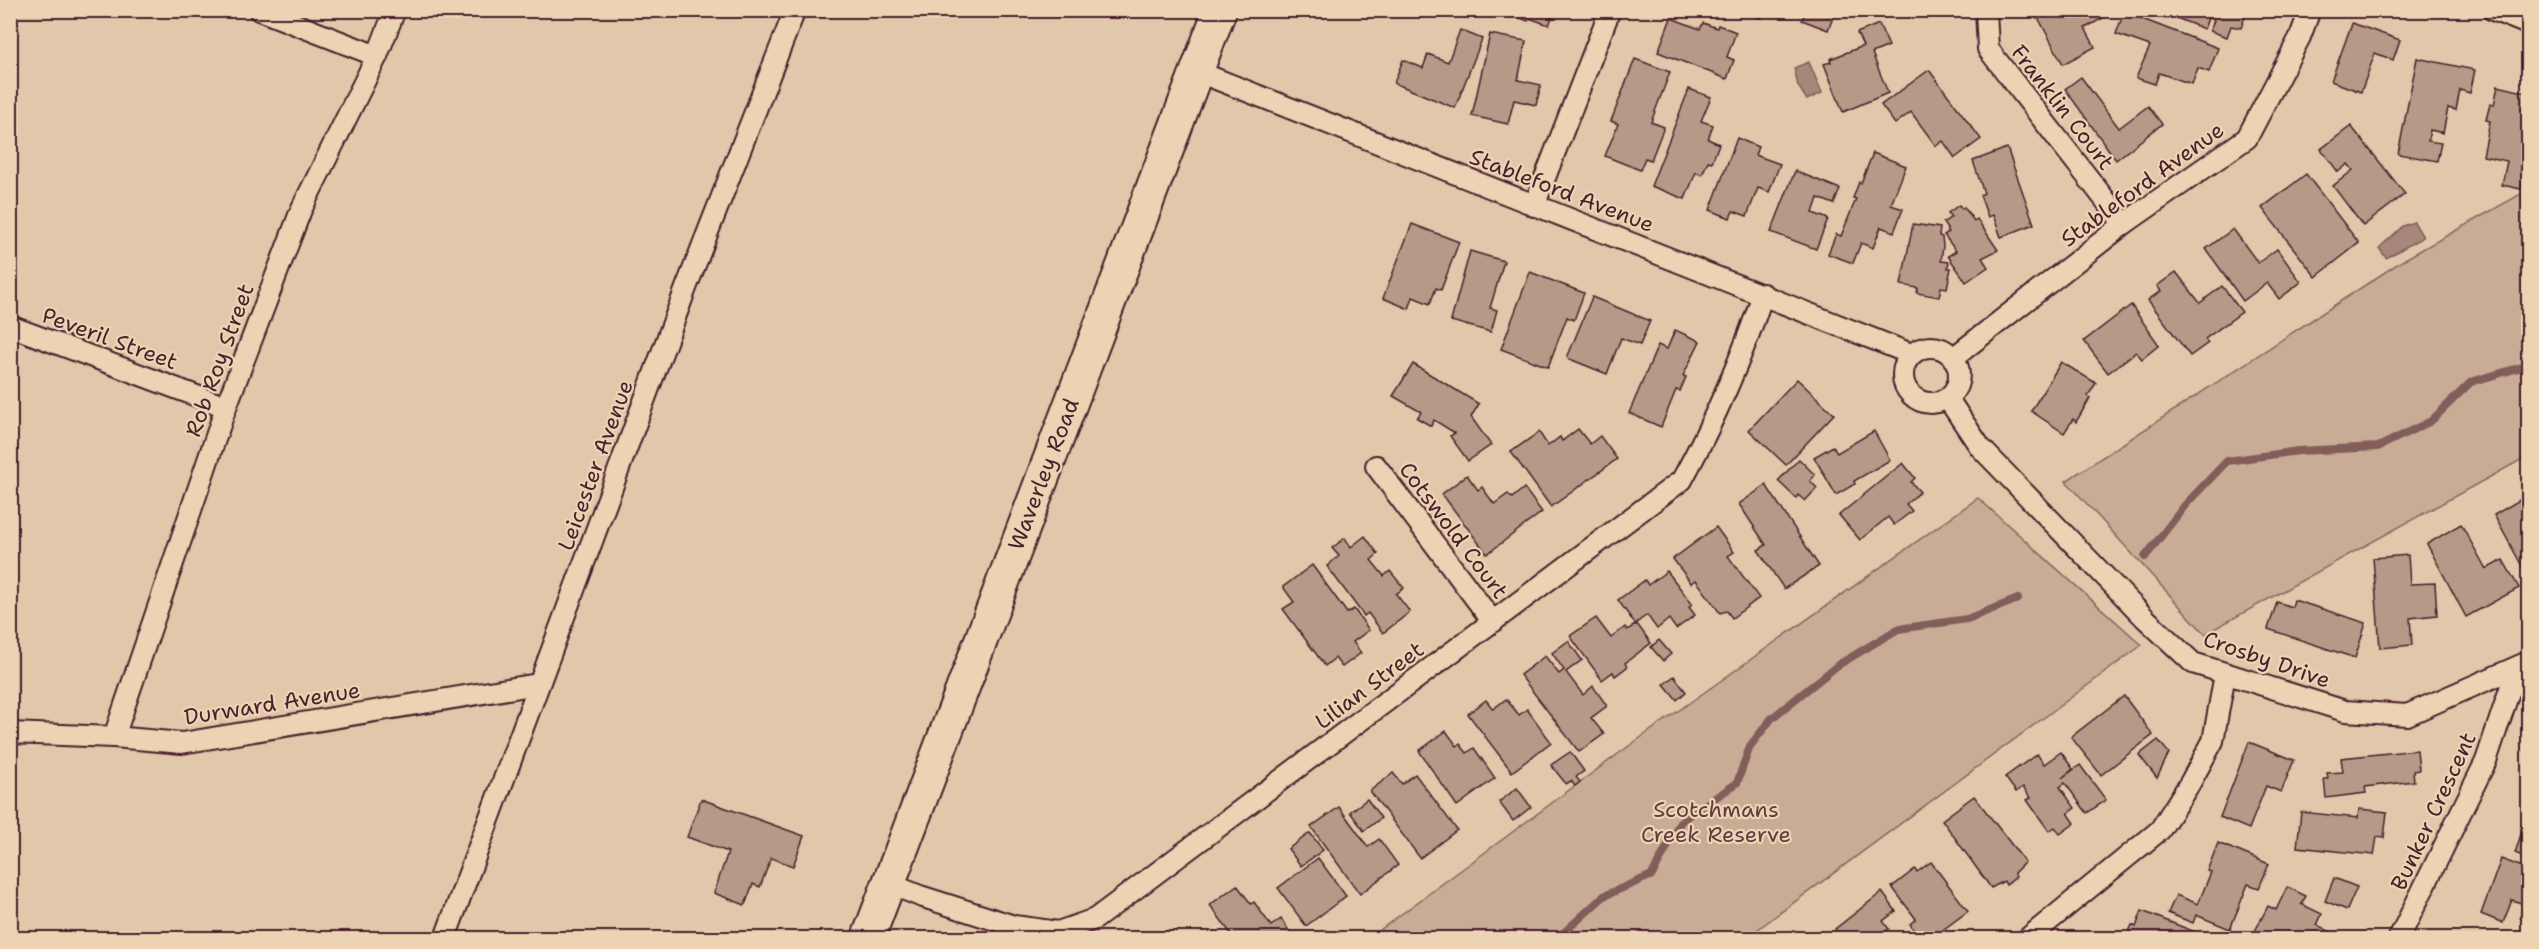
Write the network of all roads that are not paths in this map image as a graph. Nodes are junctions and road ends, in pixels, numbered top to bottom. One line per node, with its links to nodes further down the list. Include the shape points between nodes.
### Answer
1 (259, 10): 10 (street)
2 (395, 10): 10 (street, Rob Roy Street)
3 (795, 10): 24 (street, Leicester Avenue)
4 (1220, 10): 11 (main road, Waverley Road)
5 (1611, 10): 12 (street)
6 (1986, 10): 13 (street, Franklin Court, via 1988,49)
7 (2310, 10): 13 (street, Stableford Avenue, via 2247,138)
8 (2493, 10): 9 (street)
9 (2529, 24)
10 (377, 56): 19 (street, Rob Roy Street, via 301,210)
11 (1196, 71): 12 (street, Stableford Avenue); 27 (main road, Waverley Road)
12 (1534, 206): 14 (street, Stableford Avenue)
13 (2124, 224): 17 (street, Stableford Avenue)
14 (1763, 294): 16 (street, Stableford Avenue); 21 (street, Lilian Street, via 1751,330 1682,480)
15 (10, 326): 19 (street, Peveril Street)
16 (1911, 354): 17 (street, via 1929,347 1939,348); 18 (street, via 1902,372 1907,391 1919,402 1929,404)
17 (1953, 358): 18 (street, via 1959,377)
18 (1948, 399): 23 (street, Crosby Drive, via 1980,447 2146,619 2193,663)
19 (226, 406): 26 (street, Rob Roy Street)
20 (1376, 466): 21 (street, Cotswold Court)
21 (1493, 622): 27 (street, Lilian Street, via 1095,919 1058,932 1014,926)
22 (2523, 665): 23 (street, Crosby Drive, via 2407,715 2345,711); 31 (street, Bunker Crescent, via 2486,761)
23 (2225, 674): 30 (street, via 2213,741 2160,830)
24 (538, 684): 26 (street, Durward Avenue, via 182,743); 28 (street, Leicester Avenue)
25 (10, 733): 26 (street, Durward Avenue)
26 (114, 737)
27 (888, 883): 29 (main road, Waverley Road)
28 (445, 939)
29 (868, 939)
30 (2028, 939)
31 (2398, 939)

